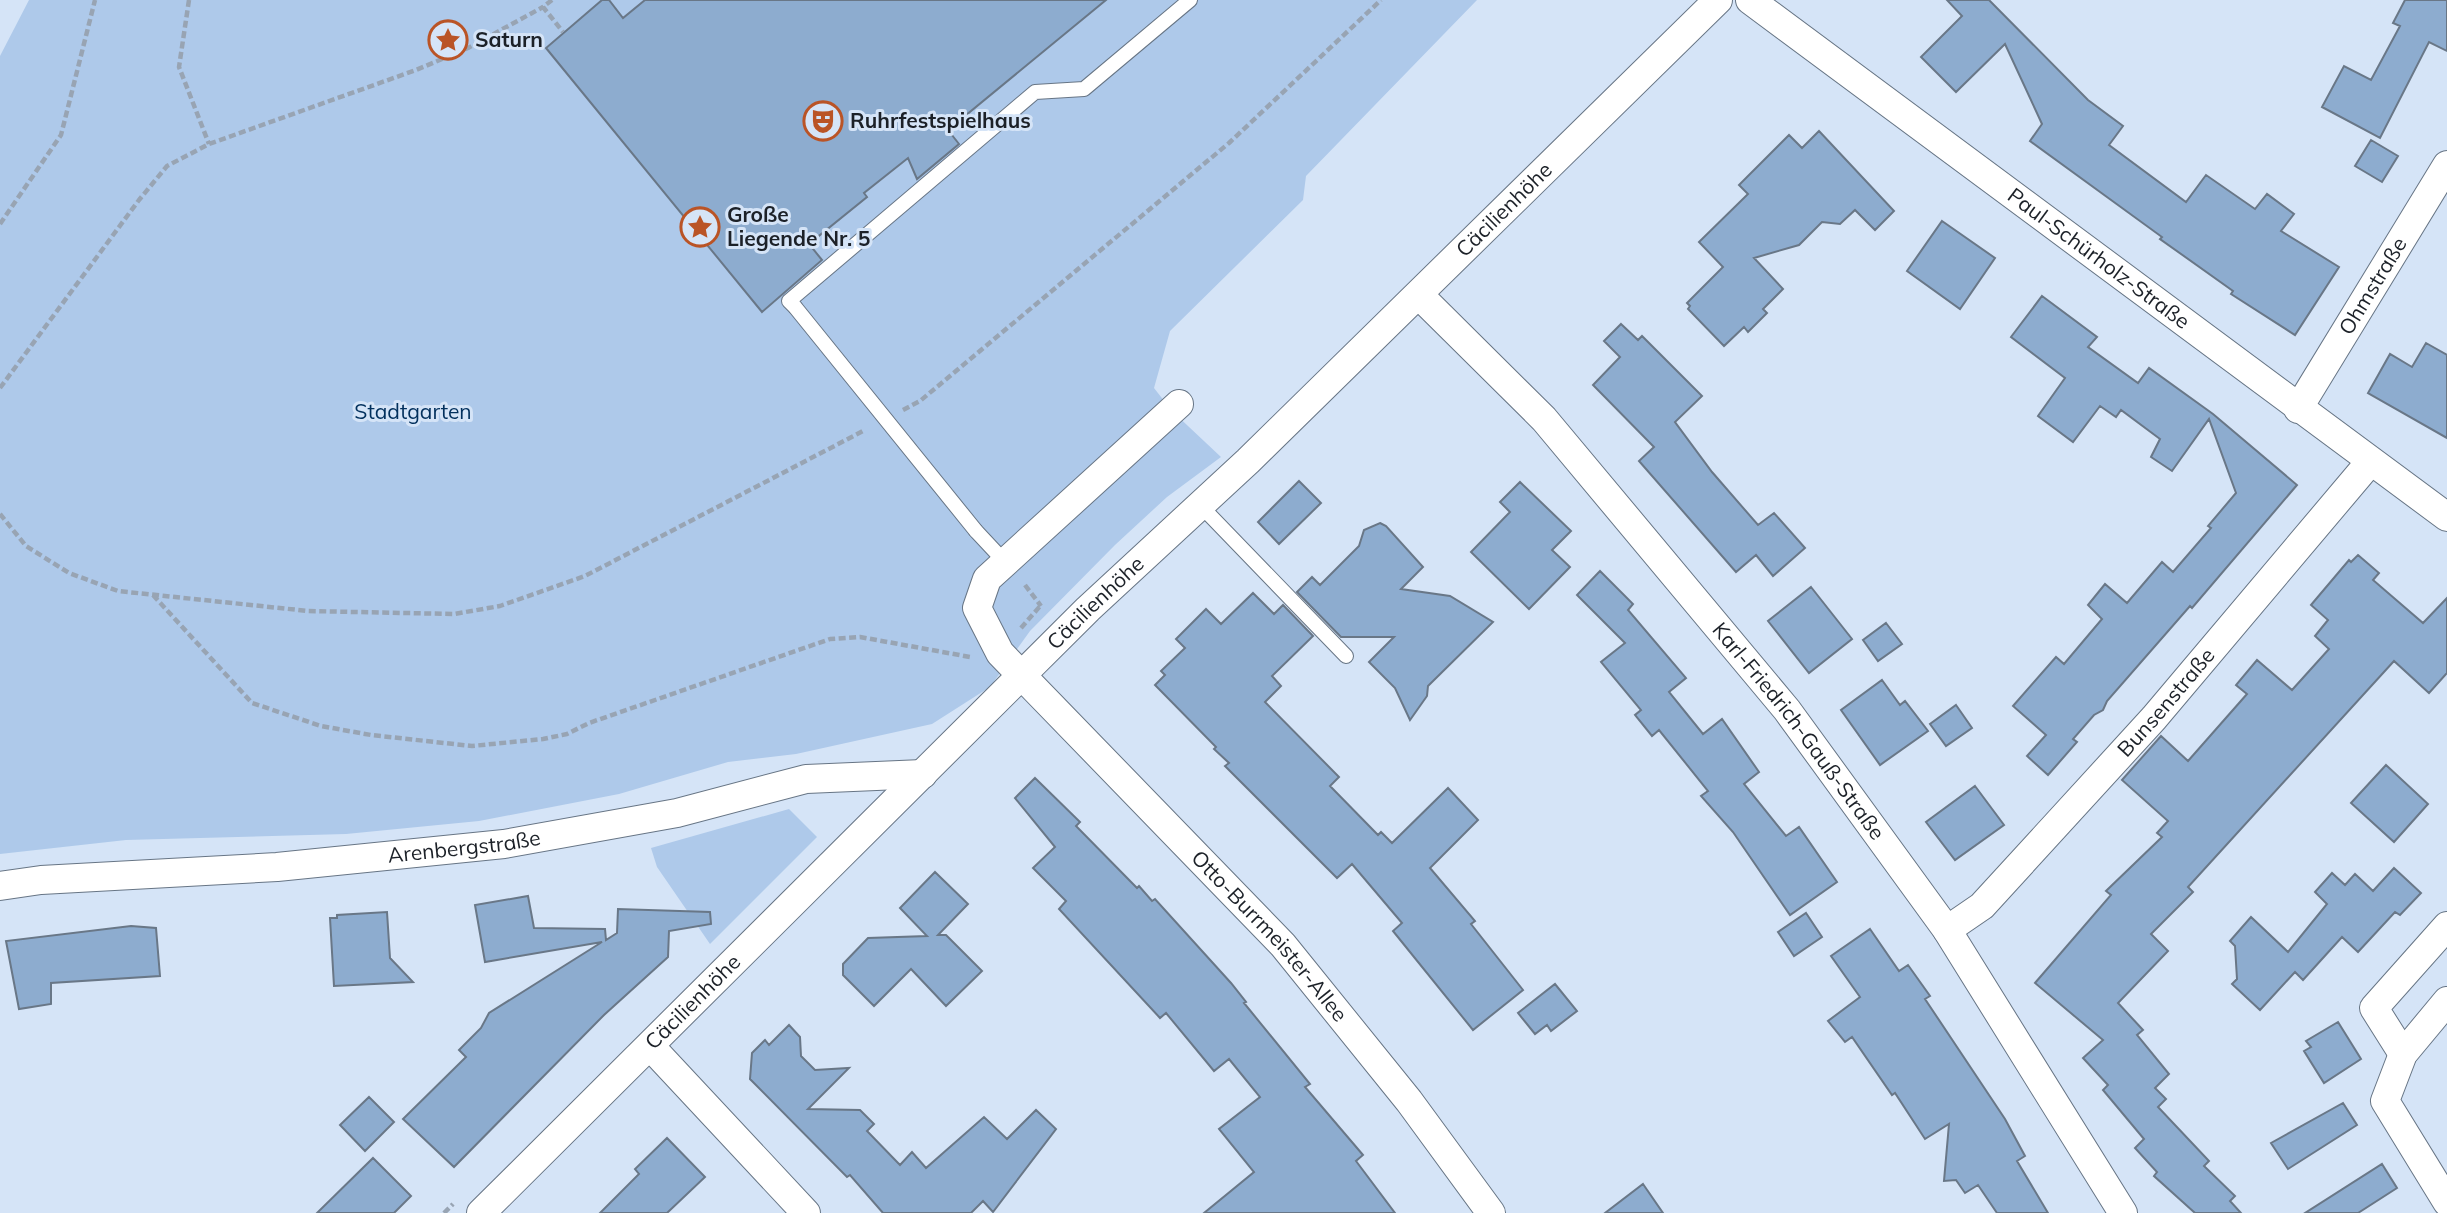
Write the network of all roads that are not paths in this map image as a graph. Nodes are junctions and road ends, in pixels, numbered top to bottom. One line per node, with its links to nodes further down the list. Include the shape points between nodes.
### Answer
1 (1190, 0): 11 (lane, bridge, via 1084,89 1035,92 789,301)
2 (1718, 0): 5 (street, Cäcilienhöhe)
3 (1750, 0): 7 (street, Paul-Schürholz-Straße)
4 (2447, 165): 7 (street, Ohmstraße)
5 (1419, 295): 9 (street, Cäcilienhöhe); 17 (street, Karl-Friedrich-Gauß-Straße, via 1544,419 1787,710)
6 (1179, 404): 11 (street)
7 (2298, 409): 8 (street, Paul-Schürholz-Straße)
8 (2370, 462): 10 (street, Paul-Schürholz-Straße); 17 (street, Bunsenstraße, via 2136,737 1982,906)
9 (1199, 504): 12 (lane); 13 (street, Cäcilienhöhe)
10 (2447, 517)
11 (1005, 562): 13 (street, Otto-Burrmeister-Allee, via 988,579 976,608 1000,653)
12 (1346, 656)
13 (1024, 677): 14 (street, Cäcilienhöhe); 24 (street, Otto-Burrmeister-Allee, via 1283,945 1409,1101)
14 (923, 774): 15 (street, Arenbergstraße, via 806,779 677,813 504,844 277,867); 19 (street, Cäcilienhöhe)
15 (0, 886)
16 (2447, 926): 20 (street, via 2374,1008)
17 (1947, 930): 25 (street, Karl-Friedrich-Gauß-Straße)
18 (2447, 1002): 20 (street)
19 (651, 1047): 22 (street, Cäcilienhöhe); 23 (street)
20 (2403, 1054): 21 (street, via 2385,1101)
21 (2447, 1202)
22 (481, 1213)
23 (806, 1213)
24 (1491, 1213)
25 (2123, 1213)

